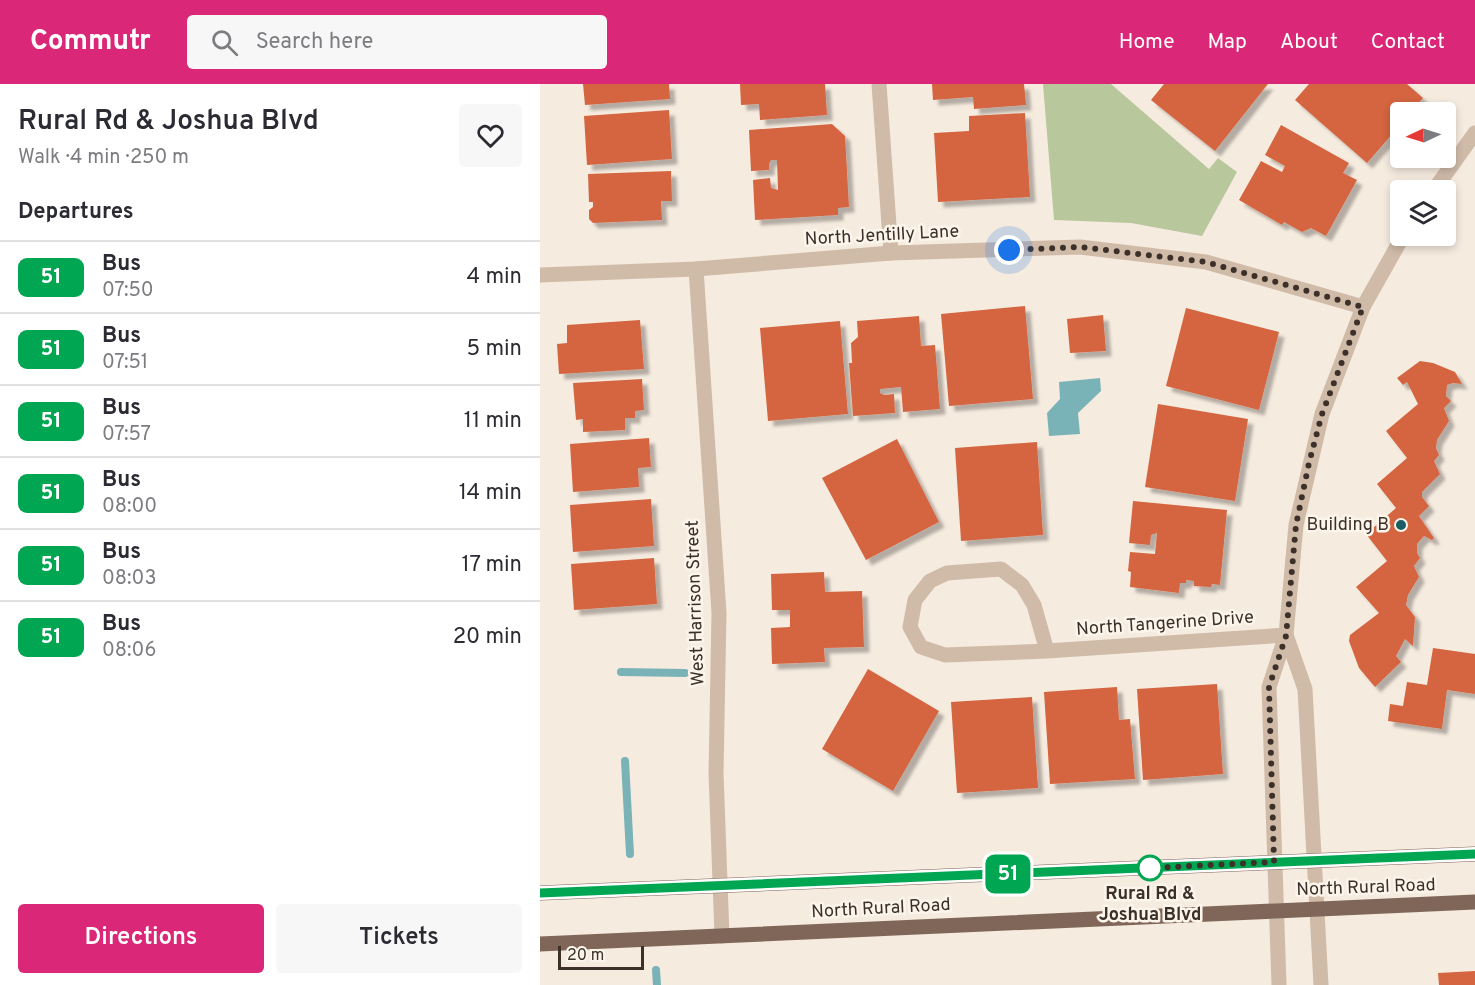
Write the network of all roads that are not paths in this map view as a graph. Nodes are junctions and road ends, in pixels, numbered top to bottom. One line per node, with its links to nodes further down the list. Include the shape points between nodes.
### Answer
1 (879, 84): 5 (street)
2 (1475, 133): 3 (street)
3 (1441, 180)
4 (1397, 246): 8 (street)
5 (891, 253): 6 (street, North Jentilly Lane); 8 (street, North Jentilly Lane, via 1091,249 1206,262)
6 (696, 269): 7 (street, North Jentilly Lane); 14 (street, West Harrison Street, via 719,613 717,773)
7 (540, 275)
8 (1363, 307): 9 (street, via 1322,414 1309,463 1296,525)
9 (1286, 636): 10 (street, North Tangerine Drive); 12 (street, via 1305,689); 13 (street, via 1269,687)
10 (1047, 651): 10 (street, North Tangerine Drive, via 1028,595 1022,585 1001,569 947,573 930,581 915,600 910,627 921,647 945,655)
11 (1475, 854): 12 (main road, North Rural Road)
12 (1315, 860): 13 (main road, North Rural Road); 17 (street)
13 (1274, 862): 14 (main road, North Rural Road); 18 (street)
14 (721, 885): 15 (main road, North Rural Road); 19 (street, West Harrison Street)
15 (540, 893)
16 (1475, 902): 17 (main road, North Rural Road)
17 (1317, 909): 18 (main road, North Rural Road); 22 (street)
18 (1276, 911): 19 (main road, North Rural Road); 21 (street)
19 (722, 936): 20 (main road, North Rural Road)
20 (540, 944)
21 (1279, 985)
22 (1321, 985)

